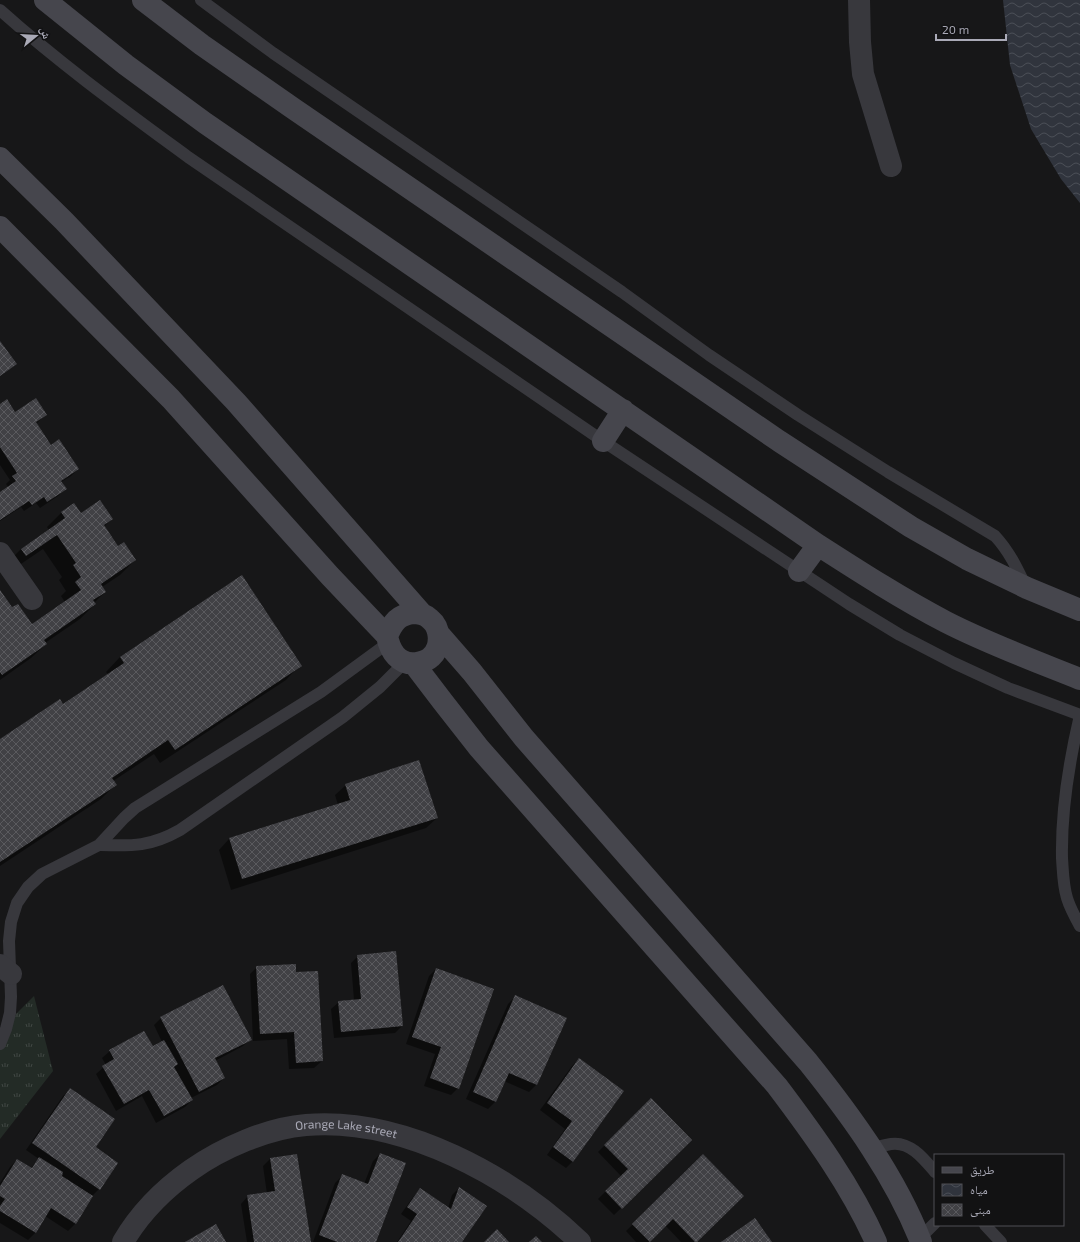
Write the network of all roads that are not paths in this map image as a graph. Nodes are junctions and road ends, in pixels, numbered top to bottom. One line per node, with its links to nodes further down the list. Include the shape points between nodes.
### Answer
1 (45, 0): 9 (street, via 126,65 205,123)
2 (143, 0): 14 (street, via 287,105 780,441 911,527 967,559)
3 (201, 0): 14 (lane, via 273,53 791,411 994,536 1006,548)
4 (859, 0): 7 (street, via 863,74)
5 (0, 10): 10 (lane, via 64,64 182,152)
6 (0, 158): 17 (street, via 64,221 236,402)
7 (891, 166)
8 (0, 227): 19 (street, via 171,399)
9 (623, 410): 10 (street); 11 (street)
10 (603, 441): 13 (lane)
11 (818, 545): 13 (street); 21 (street, via 881,586 947,622 1014,653)
12 (0, 553): 15 (street)
13 (800, 571): 22 (lane, via 900,635 954,663 1008,688)
14 (1027, 588): 16 (street)
15 (32, 599)
16 (1080, 610)
17 (422, 614): 18 (street, via 430,618); 19 (street, via 413,612 396,619 391,626)
18 (438, 633): 20 (street, via 439,642 431,657 423,662); 27 (street, via 524,738 808,1062)
19 (388, 639): 20 (street, via 392,652); 23 (lane, via 321,692 135,808)
20 (410, 663): 23 (lane, via 343,717 180,830 151,844); 34 (street, via 479,748 777,1086 811,1131 842,1179)
21 (1080, 678)
22 (1080, 715): 24 (lane, via 1067,780 1062,847 1063,881 1073,914)
23 (99, 845): 25 (lane, via 42,874 28,887 17,903 11,922)
24 (1080, 926)
25 (5, 970): 26 (lane, via 11,997 10,1013)
26 (0, 1044)
27 (872, 1149): 28 (lane, via 892,1144 909,1148); 31 (street, via 898,1193)
28 (934, 1171)
29 (934, 1224): 31 (lane)
30 (986, 1226): 35 (lane)
31 (921, 1240)
32 (123, 1242): 33 (street, Orange Lake street, via 149,1206 175,1181 205,1160 243,1141 305,1125 342,1125 379,1131 416,1141 452,1155 519,1193 550,1215)
33 (580, 1242)
34 (876, 1242)
35 (1001, 1242)

